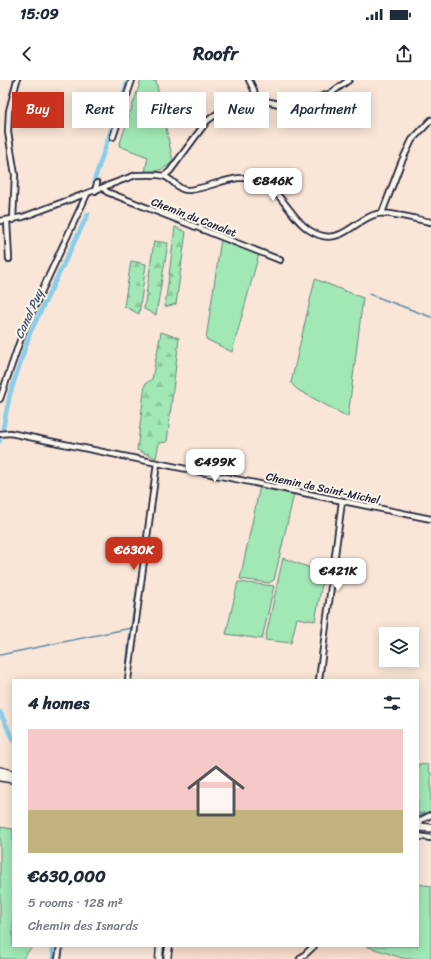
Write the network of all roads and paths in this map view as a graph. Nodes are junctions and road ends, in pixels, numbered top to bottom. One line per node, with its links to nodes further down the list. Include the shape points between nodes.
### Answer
1 (16, 80): 16 (street, via 9,111 8,132 15,175)
2 (132, 80): 9 (street)
3 (249, 80): 5 (street)
4 (349, 80): 6 (street, via 331,93 295,106)
5 (254, 92)
6 (269, 102)
7 (214, 114): 10 (street, via 199,130 170,172)
8 (431, 120): 15 (street, via 412,140)
9 (113, 137)
10 (164, 176): 12 (street, via 136,175); 15 (street, via 182,190 241,178 263,183 279,196 308,229 324,237 337,236 373,215)
11 (97, 183): 13 (street)
12 (103, 188): 13 (street); 21 (street, Chemin du Canalet, via 107,192)
13 (95, 191): 14 (street)
14 (87, 194): 16 (street); 22 (street, via 24,329)
15 (382, 213): 19 (street)
16 (12, 220): 18 (street)
17 (0, 221): 18 (street)
18 (7, 221): 20 (street)
19 (431, 222)
20 (9, 259)
21 (280, 260)
22 (0, 399)
23 (0, 434): 24 (street, Chemin de Saint-Michel, via 10,433)
24 (157, 463): 25 (street, Chemin de Saint-Michel); 27 (street)
25 (342, 501): 26 (street, Chemin de Saint-Michel); 28 (street)
26 (431, 519)
27 (128, 679)
28 (320, 679)
29 (0, 772): 30 (main road)
30 (12, 774)
31 (0, 777): 32 (main road)
32 (12, 779)
33 (431, 815): 34 (street, via 421,820)
34 (419, 827): 35 (main road)
35 (431, 828)
36 (419, 836): 37 (street)
37 (431, 838)
38 (60, 947): 42 (street)
39 (160, 947): 43 (street)
40 (169, 947): 44 (street)
41 (313, 947): 45 (street)
42 (58, 959)
43 (159, 959)
44 (167, 959)
45 (300, 959)

